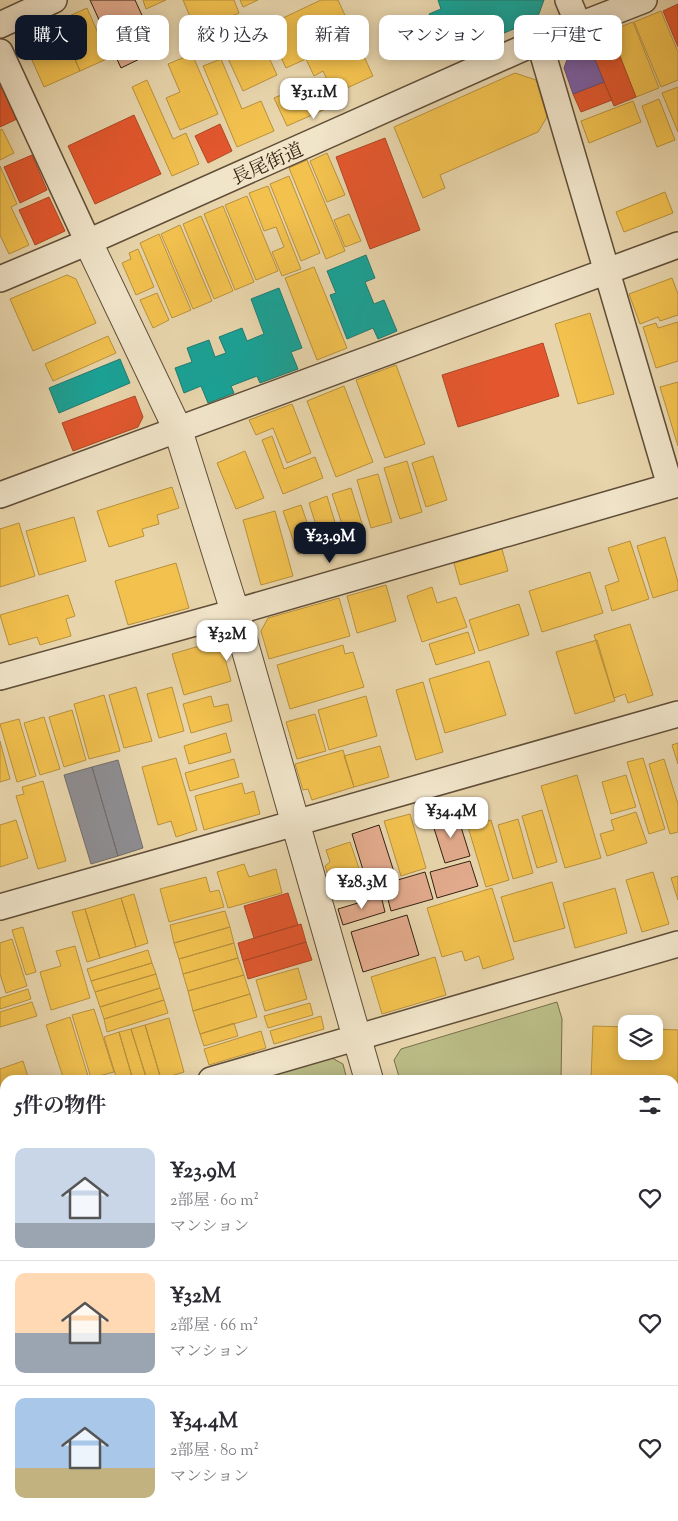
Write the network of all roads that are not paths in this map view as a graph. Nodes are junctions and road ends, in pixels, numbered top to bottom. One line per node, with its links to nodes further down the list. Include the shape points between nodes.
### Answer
1 (54, 0): 6 (street)
2 (568, 0): 4 (street)
3 (644, 0): 5 (street, 長尾街道)
4 (574, 15)
5 (606, 15)
6 (0, 25)
7 (0, 52): 10 (street)
8 (514, 52): 10 (street, 長尾街道)
9 (545, 60): 12 (street)
10 (88, 242): 13 (street, 長尾街道); 14 (street)
11 (678, 245): 12 (street)
12 (606, 271): 14 (street); 15 (street)
13 (0, 279)
14 (178, 430): 16 (street); 17 (street)
15 (674, 485): 17 (street)
16 (0, 495)
17 (234, 612): 18 (street); 20 (street)
18 (0, 677)
19 (678, 714): 20 (street)
20 (294, 823): 21 (street); 23 (street)
21 (0, 907)
22 (678, 944): 23 (street)
23 (356, 1038): 24 (street); 25 (street)
24 (227, 1075)
25 (367, 1075)

